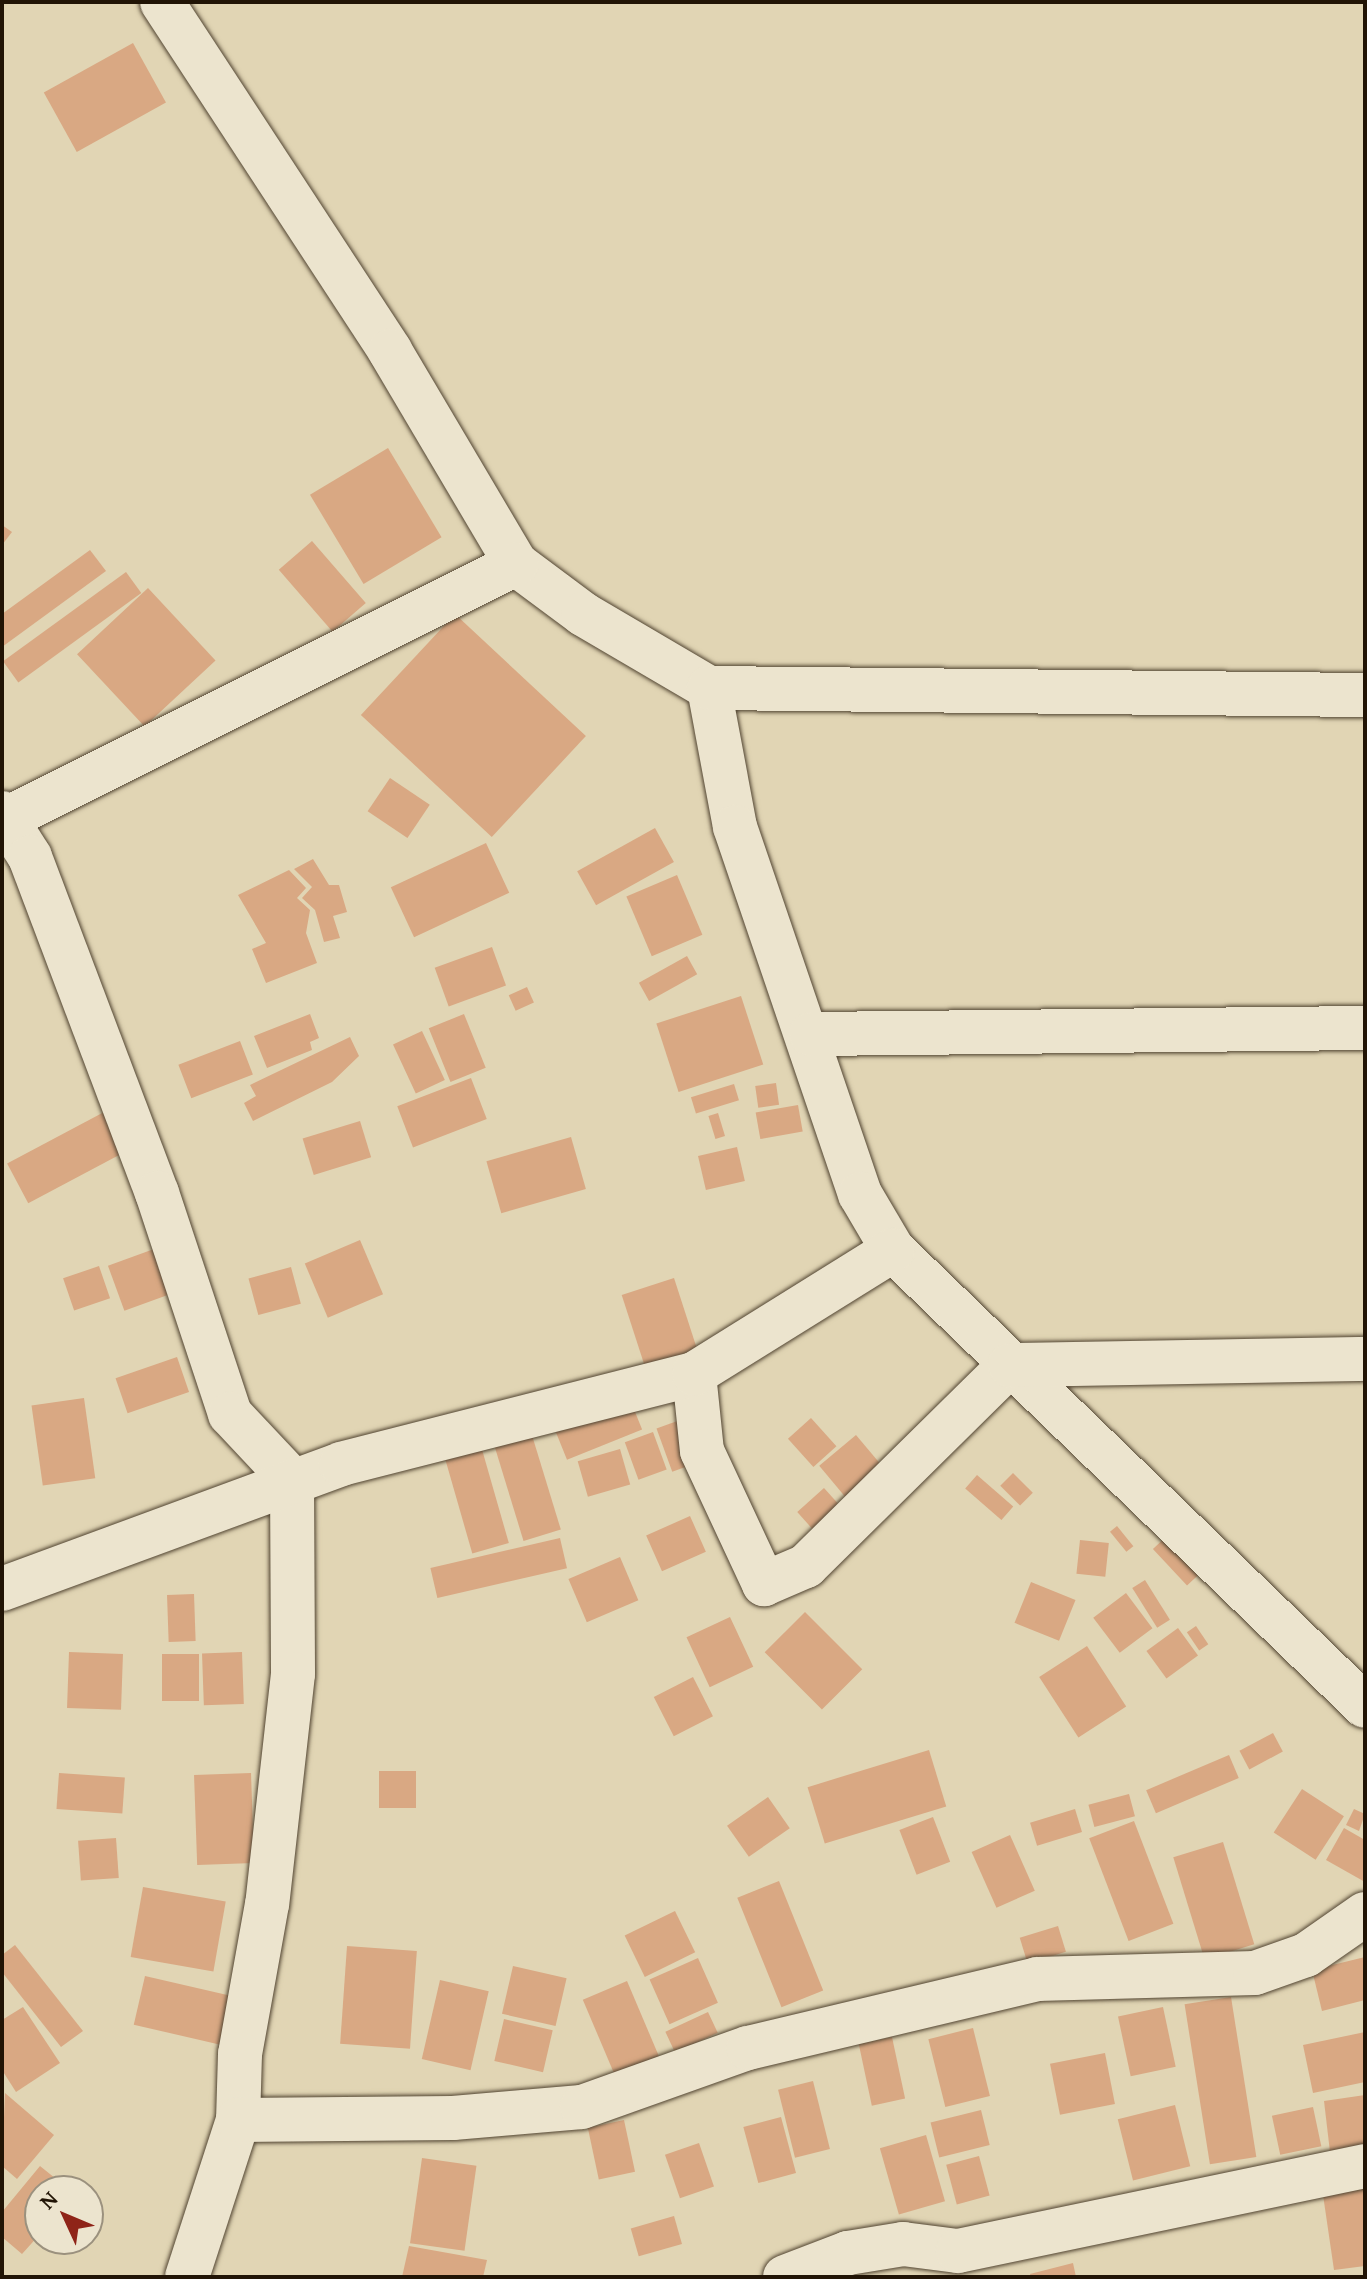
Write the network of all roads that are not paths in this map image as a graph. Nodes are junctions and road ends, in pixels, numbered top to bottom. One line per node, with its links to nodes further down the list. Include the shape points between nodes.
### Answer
1 (162, 2): 2 (street, via 390,351)
2 (516, 564): 3 (street, via 583,614); 5 (street)
3 (709, 688): 4 (street); 7 (street, via 735,827)
4 (1365, 695)
5 (3, 817): 12 (street, via 30,857 157,1193 230,1414)
6 (1365, 1028): 7 (street)
7 (811, 1034): 8 (street, via 860,1194)
8 (893, 1250): 10 (street); 11 (street)
9 (1365, 1359): 10 (street)
10 (1010, 1365): 11 (street, via 806,1566 764,1584 702,1451); 14 (street)
11 (694, 1374): 12 (street)
12 (292, 1480): 13 (street); 16 (street, via 293,1674 267,1904 240,2054)
13 (2, 1589)
14 (1365, 1706)
15 (1365, 1914): 16 (street, via 1306,1955 1255,1973 1037,1979 748,2048 582,2107 453,2118)
16 (238, 2120): 18 (street)
17 (1365, 2166): 19 (street, via 958,2251 903,2244 848,2253)
18 (187, 2277)
19 (785, 2277)

